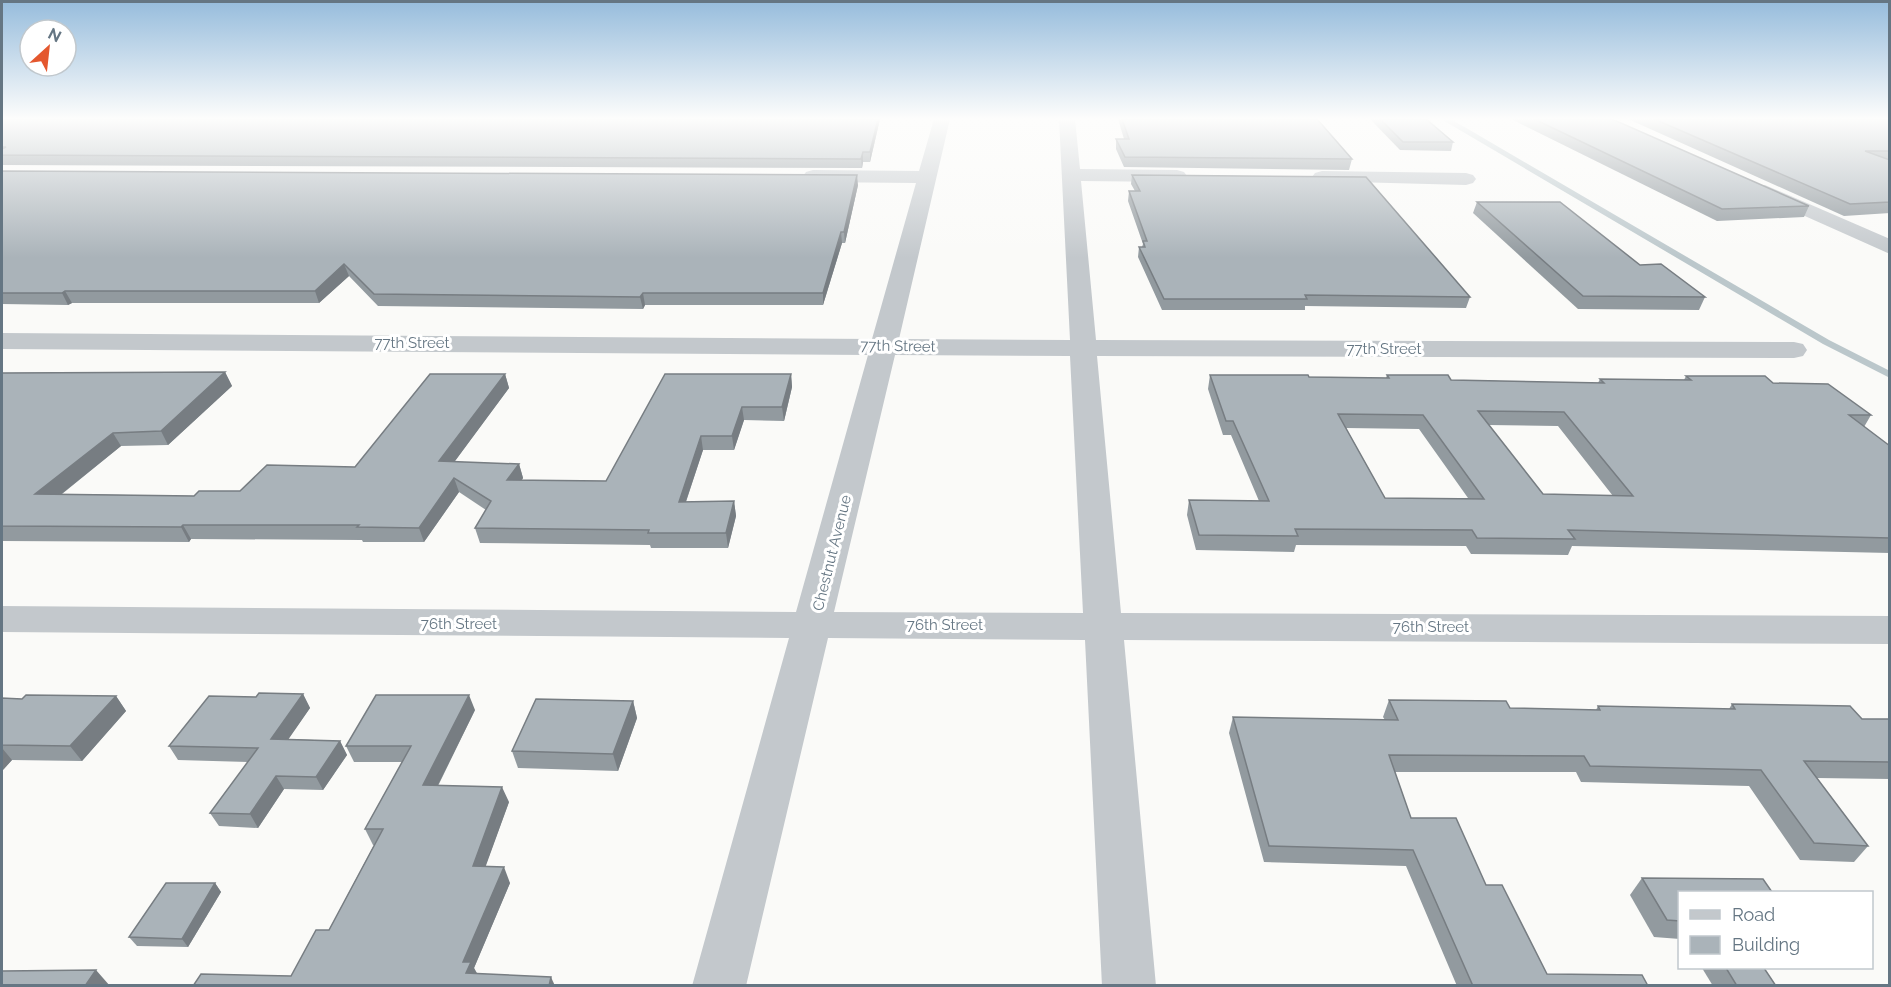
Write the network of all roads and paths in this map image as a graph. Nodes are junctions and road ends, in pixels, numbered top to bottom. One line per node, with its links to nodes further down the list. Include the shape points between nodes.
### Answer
1 (930, 165): 6 (street, Chestnut Avenue)
2 (1070, 165): 3 (street)
3 (1071, 175): 5 (street); 13 (street)
4 (789, 176): 6 (street)
5 (1195, 176)
6 (927, 177): 12 (street, Chestnut Avenue)
7 (1301, 177): 8 (street)
8 (1466, 179)
9 (1748, 183): 10 (street)
10 (1890, 248)
11 (2, 341): 12 (street, 77th Street)
12 (885, 346): 13 (street, 77th Street); 16 (street, Chestnut Avenue)
13 (1083, 348): 14 (street, 77th Street); 17 (street)
14 (1794, 350)
15 (2, 619): 16 (street, 76th Street)
16 (813, 624): 17 (street, 76th Street); 19 (street, Chestnut Avenue)
17 (1103, 625): 18 (street, 76th Street); 20 (street)
18 (1890, 630)
19 (719, 986)
20 (1130, 986)

